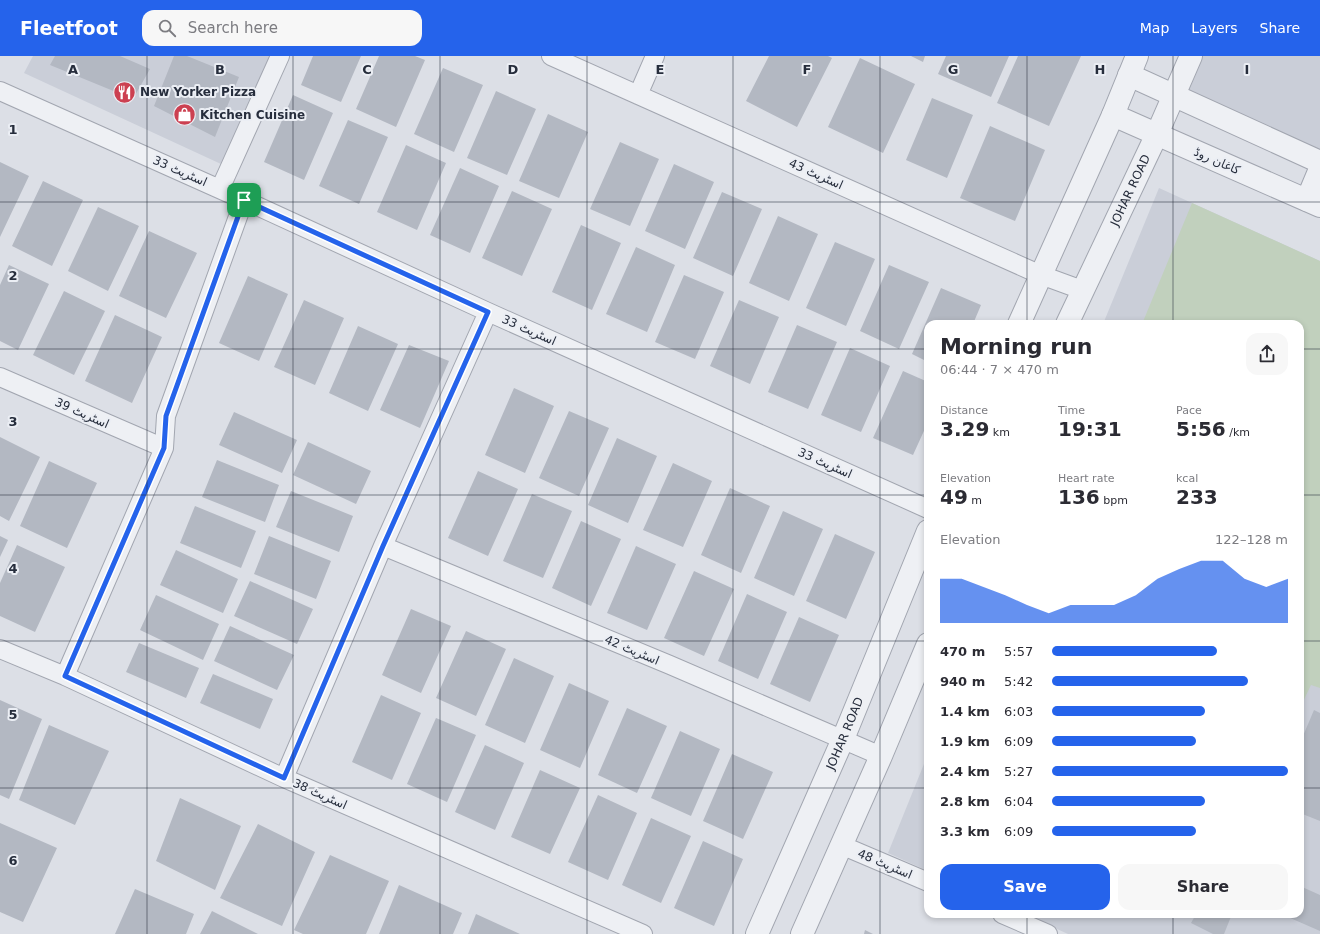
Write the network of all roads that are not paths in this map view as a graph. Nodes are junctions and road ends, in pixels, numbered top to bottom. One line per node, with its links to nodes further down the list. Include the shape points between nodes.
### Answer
1 (280, 56): 13 (street)
2 (551, 56): 7 (street, اسٹریٹ 43)
3 (655, 56): 7 (street)
4 (1191, 56): 8 (street, JOHAR ROAD)
5 (1133, 66): 8 (street); 9 (street)
6 (0, 91): 13 (street, اسٹریٹ 33)
7 (638, 95): 16 (street, اسٹریٹ 43)
8 (1173, 96): 10 (street, JOHAR ROAD); 11 (street)
9 (1113, 115): 10 (street, کاغان روڈ); 16 (street)
10 (1157, 134): 15 (street, کاغان روڈ); 17 (street, JOHAR ROAD)
11 (1320, 162)
12 (1320, 169): 15 (street)
13 (220, 189): 14 (street, اسٹریٹ 33)
14 (244, 200): 18 (street, اسٹریٹ 33); 22 (street, via 166,416)
15 (1313, 203)
16 (1041, 275): 17 (street, اسٹریٹ 43); 19 (street)
17 (1082, 290): 20 (street, JOHAR ROAD)
18 (488, 312): 23 (street, اسٹریٹ 33); 25 (street)
19 (1021, 320)
20 (1069, 320)
21 (0, 377): 22 (street, اسٹریٹ 39)
22 (164, 448): 28 (street)
23 (924, 507)
24 (924, 541): 29 (street, JOHAR ROAD)
25 (383, 546): 29 (street, اسٹریٹ 42); 31 (street)
26 (0, 649): 28 (street, اسٹریٹ 38)
27 (924, 654): 30 (street)
28 (65, 676): 31 (street, اسٹریٹ 38)
29 (843, 739): 30 (street, اسٹریٹ 42); 36 (street, JOHAR ROAD)
30 (881, 756): 32 (street)
31 (284, 778): 35 (street, اسٹریٹ 38)
32 (841, 845): 33 (street, اسٹریٹ 48); 37 (street)
33 (924, 880)
34 (1011, 918): 38 (street)
35 (643, 934)
36 (757, 934)
37 (802, 934)
38 (1048, 934)

